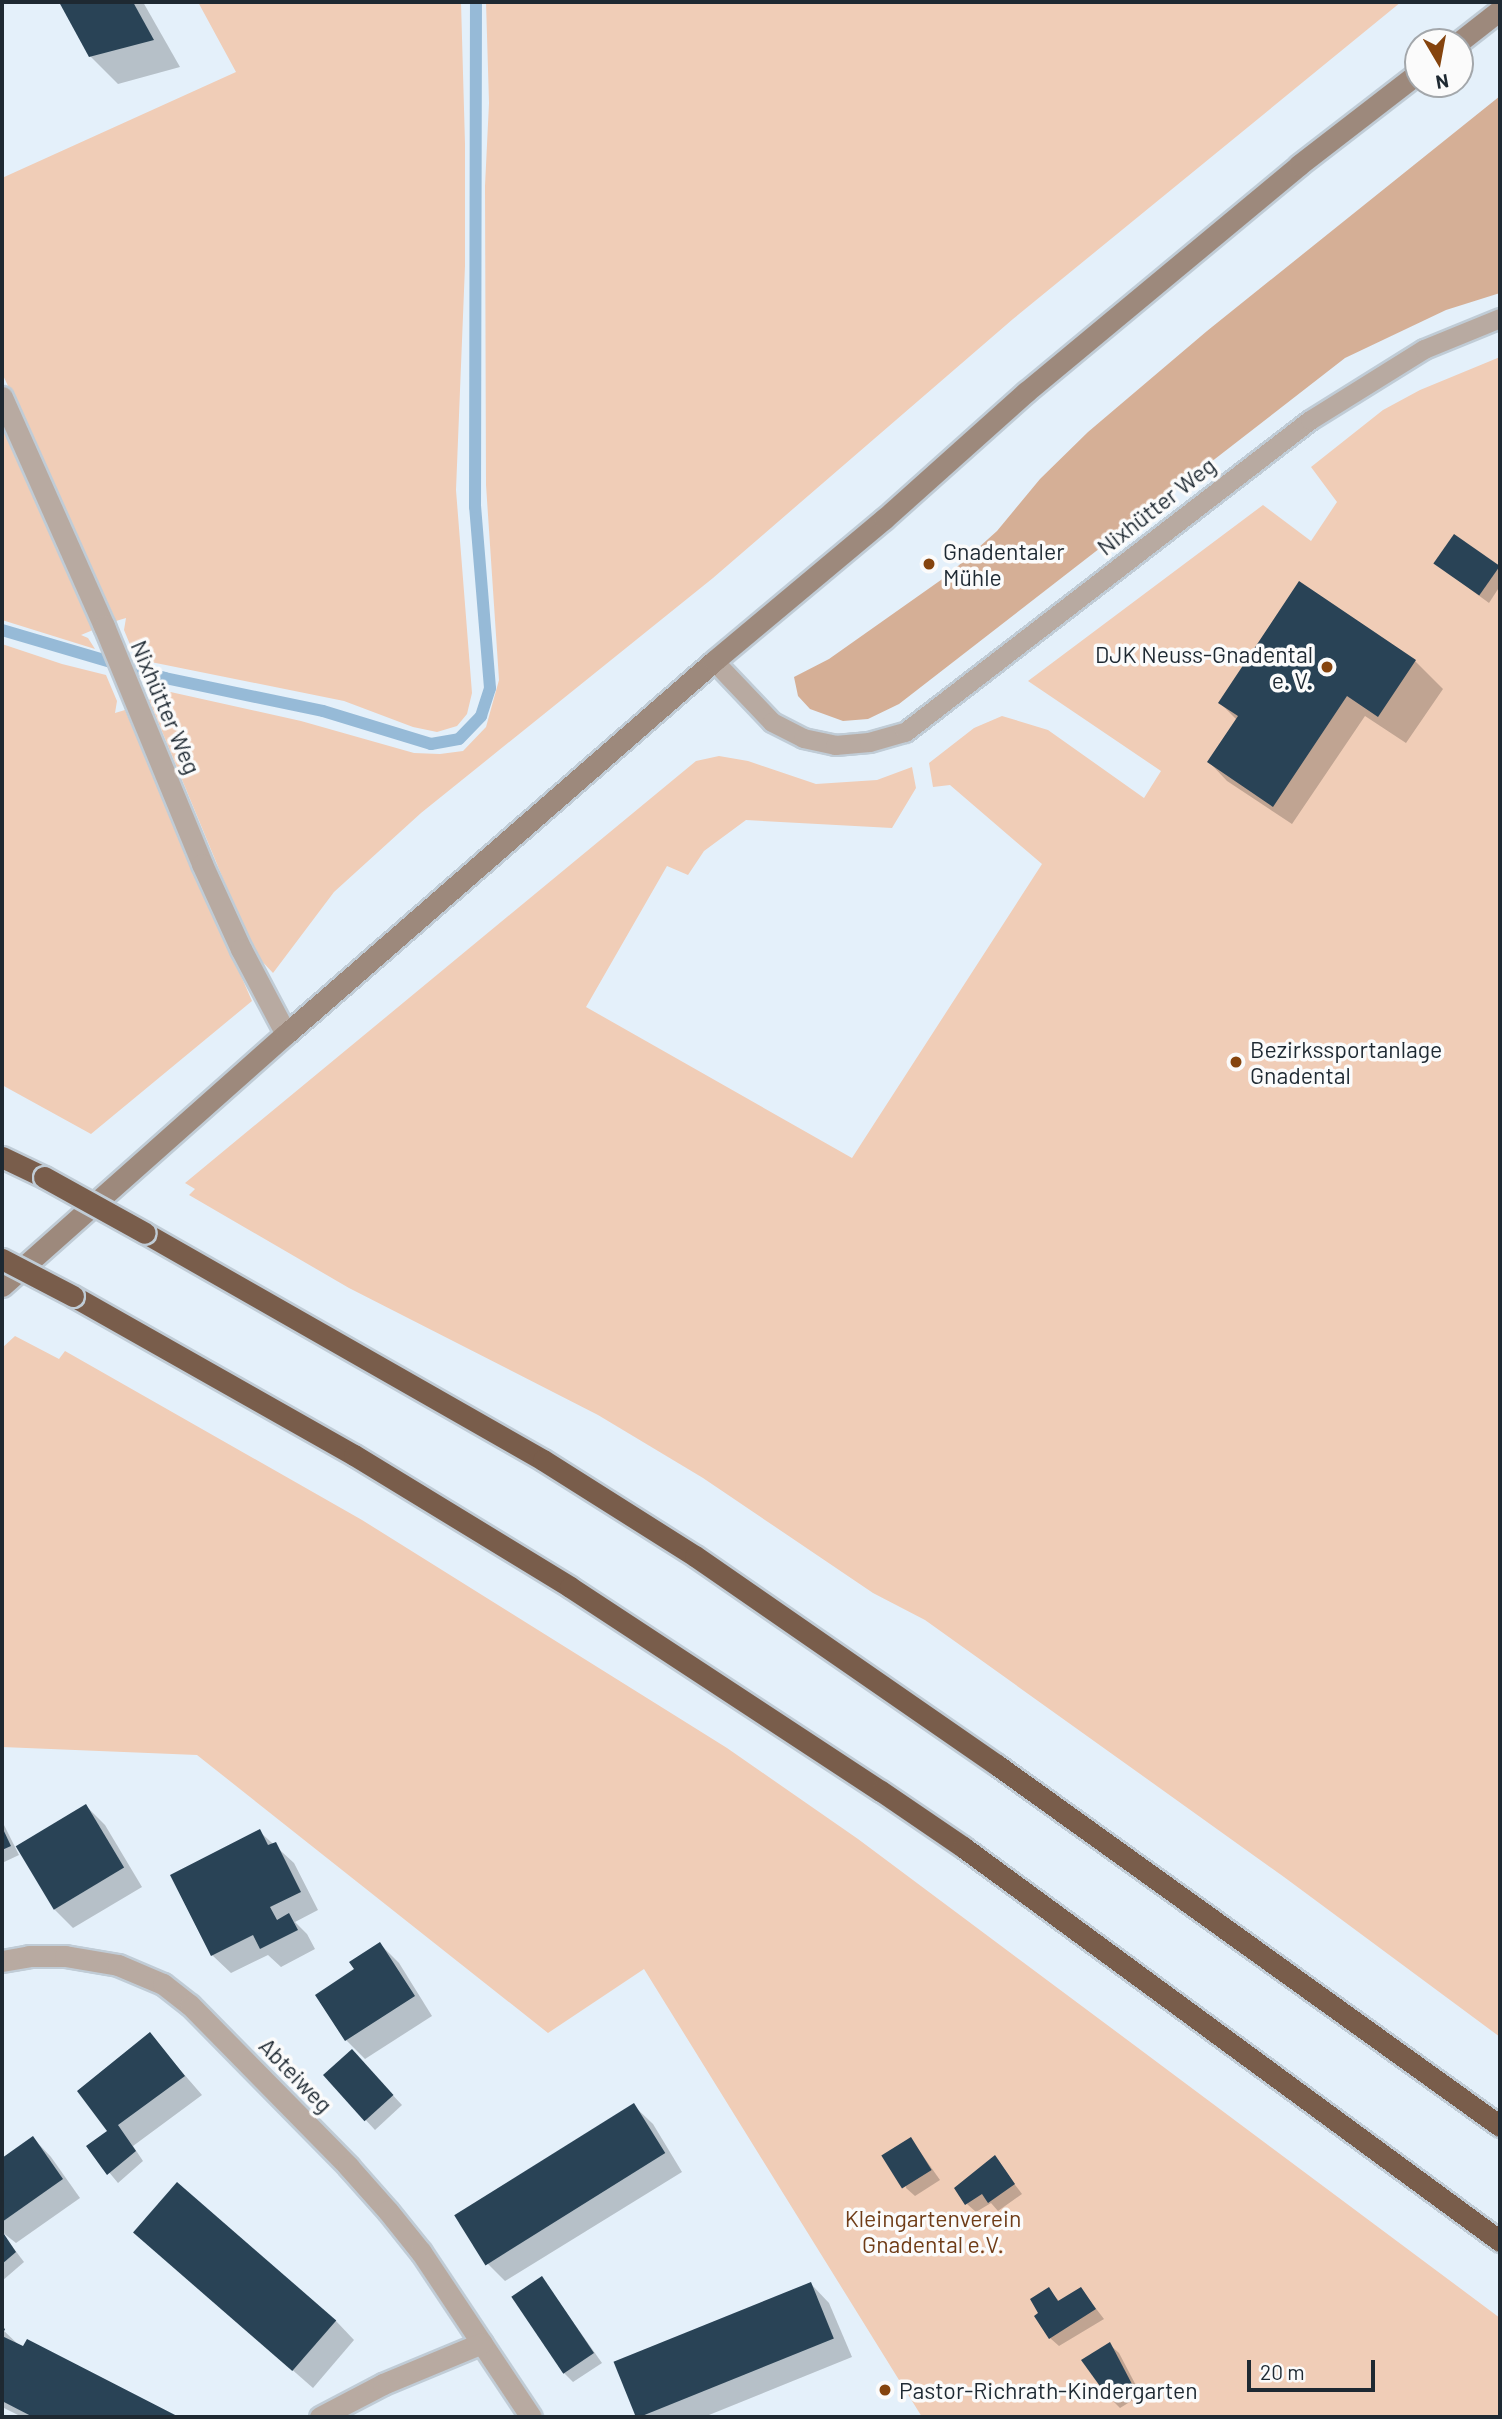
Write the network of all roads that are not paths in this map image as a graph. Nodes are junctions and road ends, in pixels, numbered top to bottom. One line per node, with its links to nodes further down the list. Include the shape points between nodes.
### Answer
1 (1500, 10): 2 (main road)
2 (1474, 30)
3 (1404, 85): 6 (main road, via 1161,277)
4 (1500, 318): 6 (lane, Nixhütter Weg, via 1424,349 1310,420 905,732 835,745 803,738 772,722)
5 (2, 397): 7 (street, Nixhütter Weg, via 241,948)
6 (714, 662): 7 (main road)
7 (286, 1034): 10 (main road)
8 (2, 1157): 12 (highway, bridge, via 145,1233 543,1460 695,1556 997,1765)
9 (2, 1259): 13 (highway, bridge, via 377,1469 570,1587 963,1847)
10 (2, 1286)
11 (2, 1961): 14 (street, Abteiweg, via 65,1955 118,1965 163,1984 190,2005 388,2211)
12 (1500, 2126)
13 (1500, 2241)
14 (482, 2343): 15 (street, via 383,2384); 16 (street, Abteiweg)
15 (320, 2417)
16 (531, 2417)

